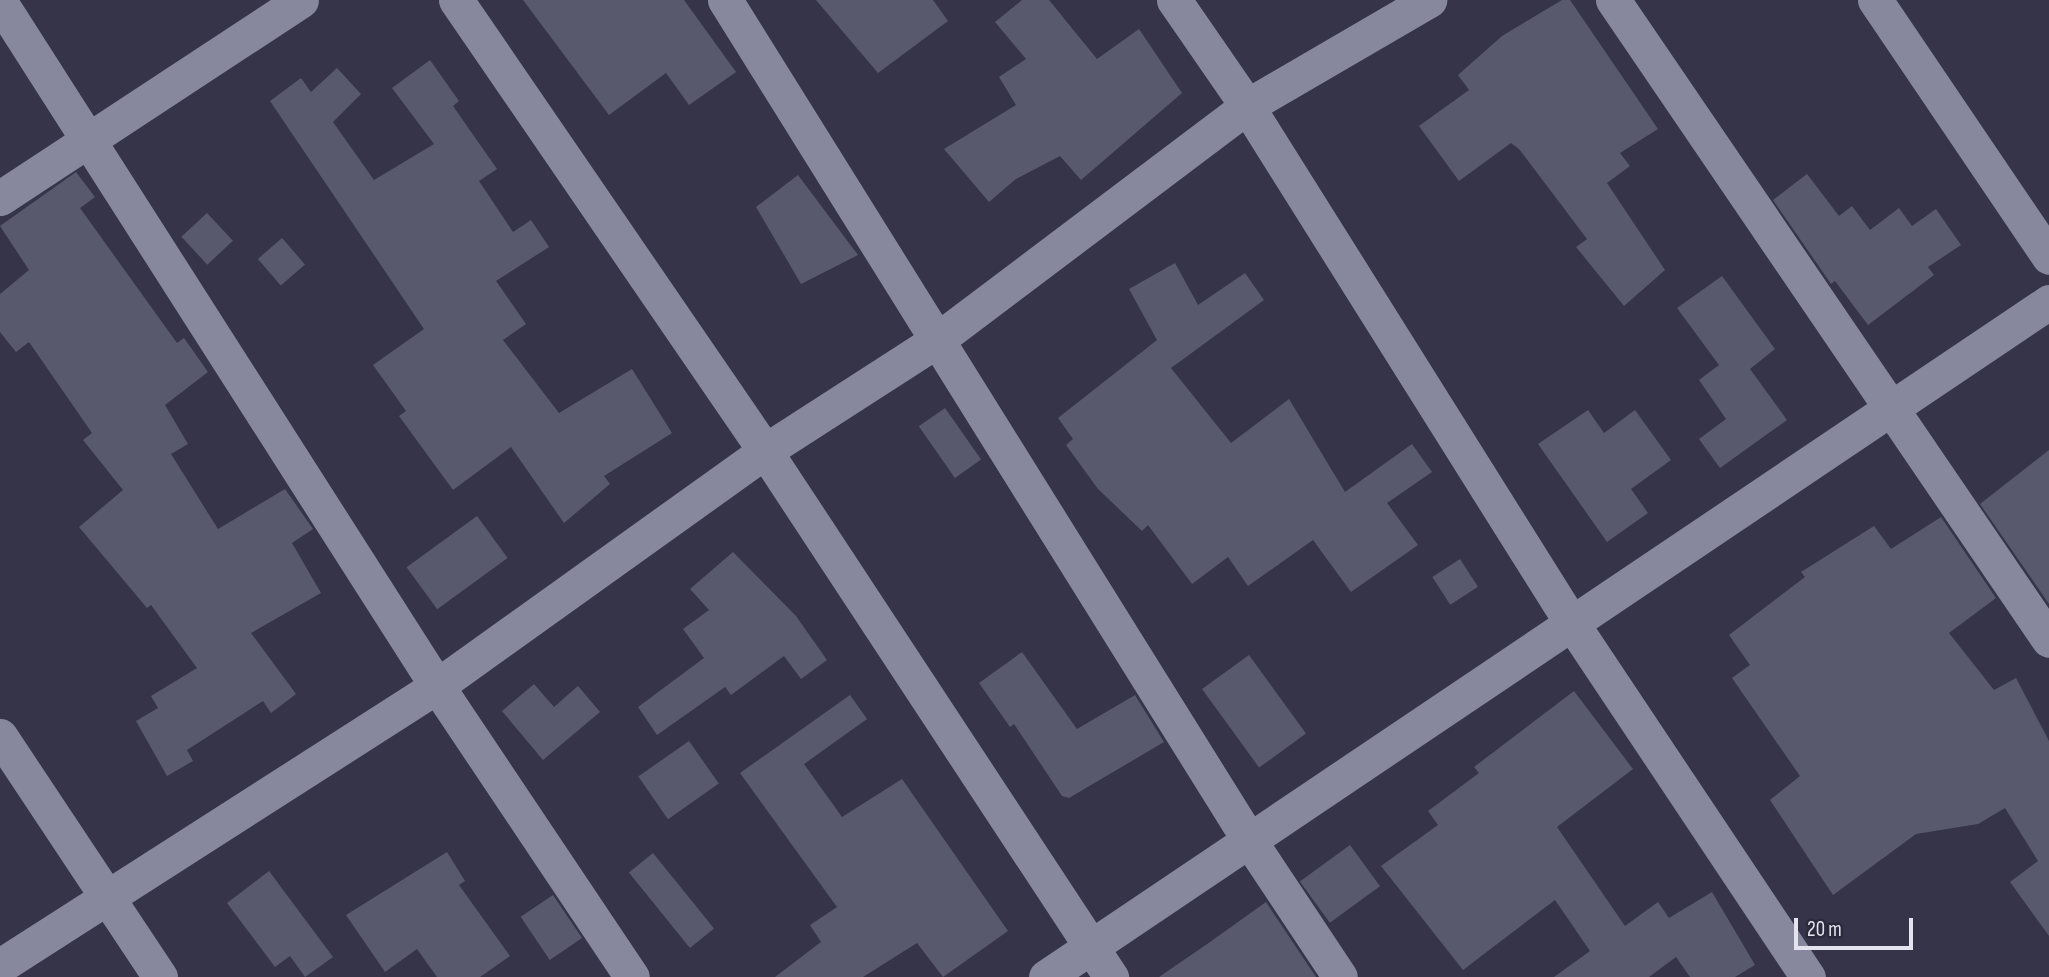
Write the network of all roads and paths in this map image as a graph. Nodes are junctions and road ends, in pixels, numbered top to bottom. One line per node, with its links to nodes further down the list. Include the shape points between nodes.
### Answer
1 (302, 0): 10 (street)
2 (456, 0): 16 (street)
3 (725, 0): 14 (street)
4 (1174, 0): 9 (street)
5 (1429, 0): 9 (street)
6 (1613, 0): 15 (street)
7 (1875, 0): 12 (street)
8 (0, 2): 10 (street)
9 (1247, 106): 14 (street); 17 (street)
10 (88, 142): 11 (street); 19 (street)
11 (0, 198)
12 (2049, 257)
13 (2049, 302): 15 (street)
14 (937, 340): 16 (street); 21 (street)
15 (1893, 407): 17 (street); 18 (street)
16 (765, 451): 19 (street); 23 (street)
17 (1571, 622): 21 (street); 30 (street)
18 (2049, 640)
19 (437, 686): 22 (street); 26 (street)
20 (0, 736): 22 (street)
21 (1249, 840): 23 (street); 29 (street)
22 (110, 898): 24 (street); 25 (street)
23 (1091, 947): 27 (street); 28 (street)
24 (0, 966)
25 (160, 977)
26 (632, 977)
27 (1046, 977)
28 (1111, 977)
29 (1340, 977)
30 (1808, 977)

